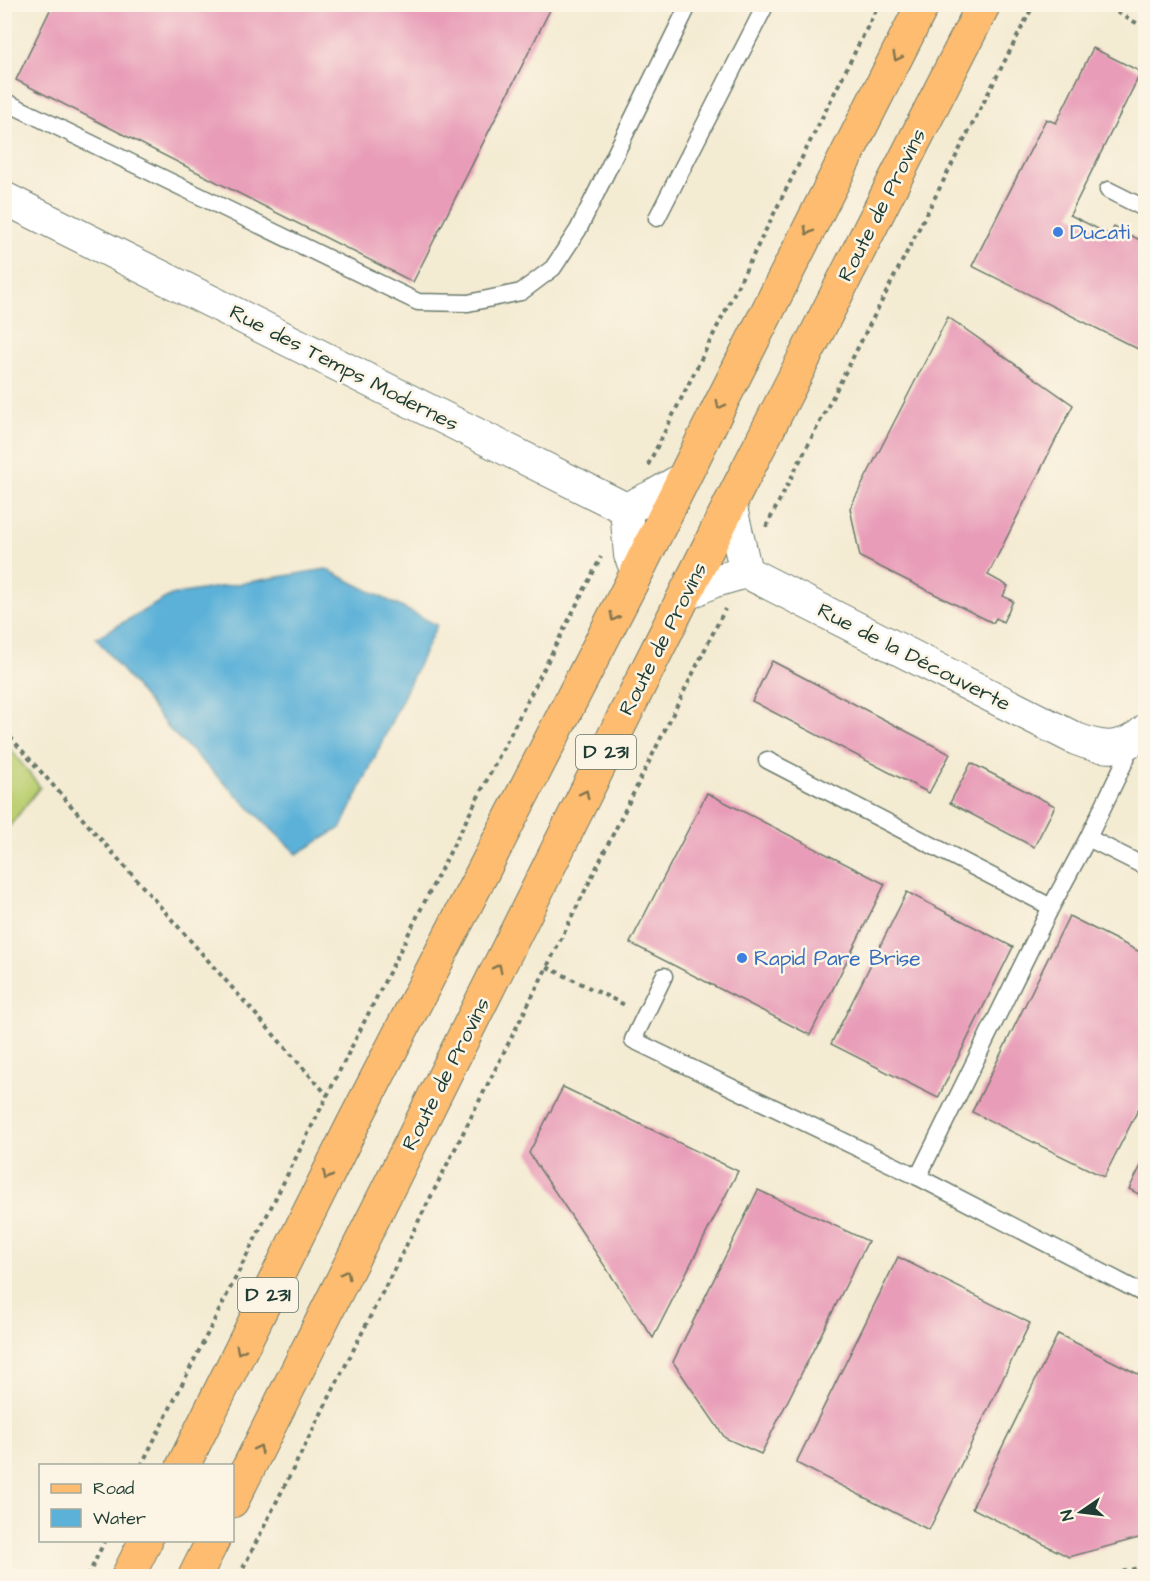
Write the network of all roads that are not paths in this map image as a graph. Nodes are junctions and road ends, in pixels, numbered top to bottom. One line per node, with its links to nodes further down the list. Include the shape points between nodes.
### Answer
1 (689, 4): 5 (lane, via 578,230 553,268 521,292 468,303 418,302)
2 (766, 4): 9 (lane)
3 (923, 4): 10 (main road, D 231, one-way to 10)
4 (984, 4): 11 (main road, Route de Provins / D 231)
5 (4, 101)
6 (1108, 190): 8 (lane)
7 (4, 198): 12 (street, Rue des Temps Modernes)
8 (1146, 209)
9 (657, 218)
10 (684, 478): 12 (street); 14 (main road, D 231)
11 (730, 504): 13 (street); 15 (main road, Route de Provins / D 231)
12 (626, 509): 14 (street, via 630,555)
13 (746, 572): 15 (street); 16 (street, Rue de la Découverte, via 1076,739 1108,748)
14 (637, 573): 24 (main road, D 231, one-way to 24, via 353,1124)
15 (685, 595): 25 (main road, Route de Provins / D 231, one-way to 15)
16 (1137, 737): 18 (lane)
17 (767, 760): 20 (lane)
18 (1088, 838): 19 (lane); 20 (lane)
19 (1146, 867)
20 (1050, 907): 22 (lane)
21 (664, 976): 22 (lane, via 633,1040)
22 (918, 1177): 23 (lane)
23 (1146, 1295)
24 (184, 1464)
25 (234, 1497)
26 (145, 1542): 28 (main road)
27 (212, 1542): 29 (main road)
28 (128, 1576)
29 (195, 1576)

